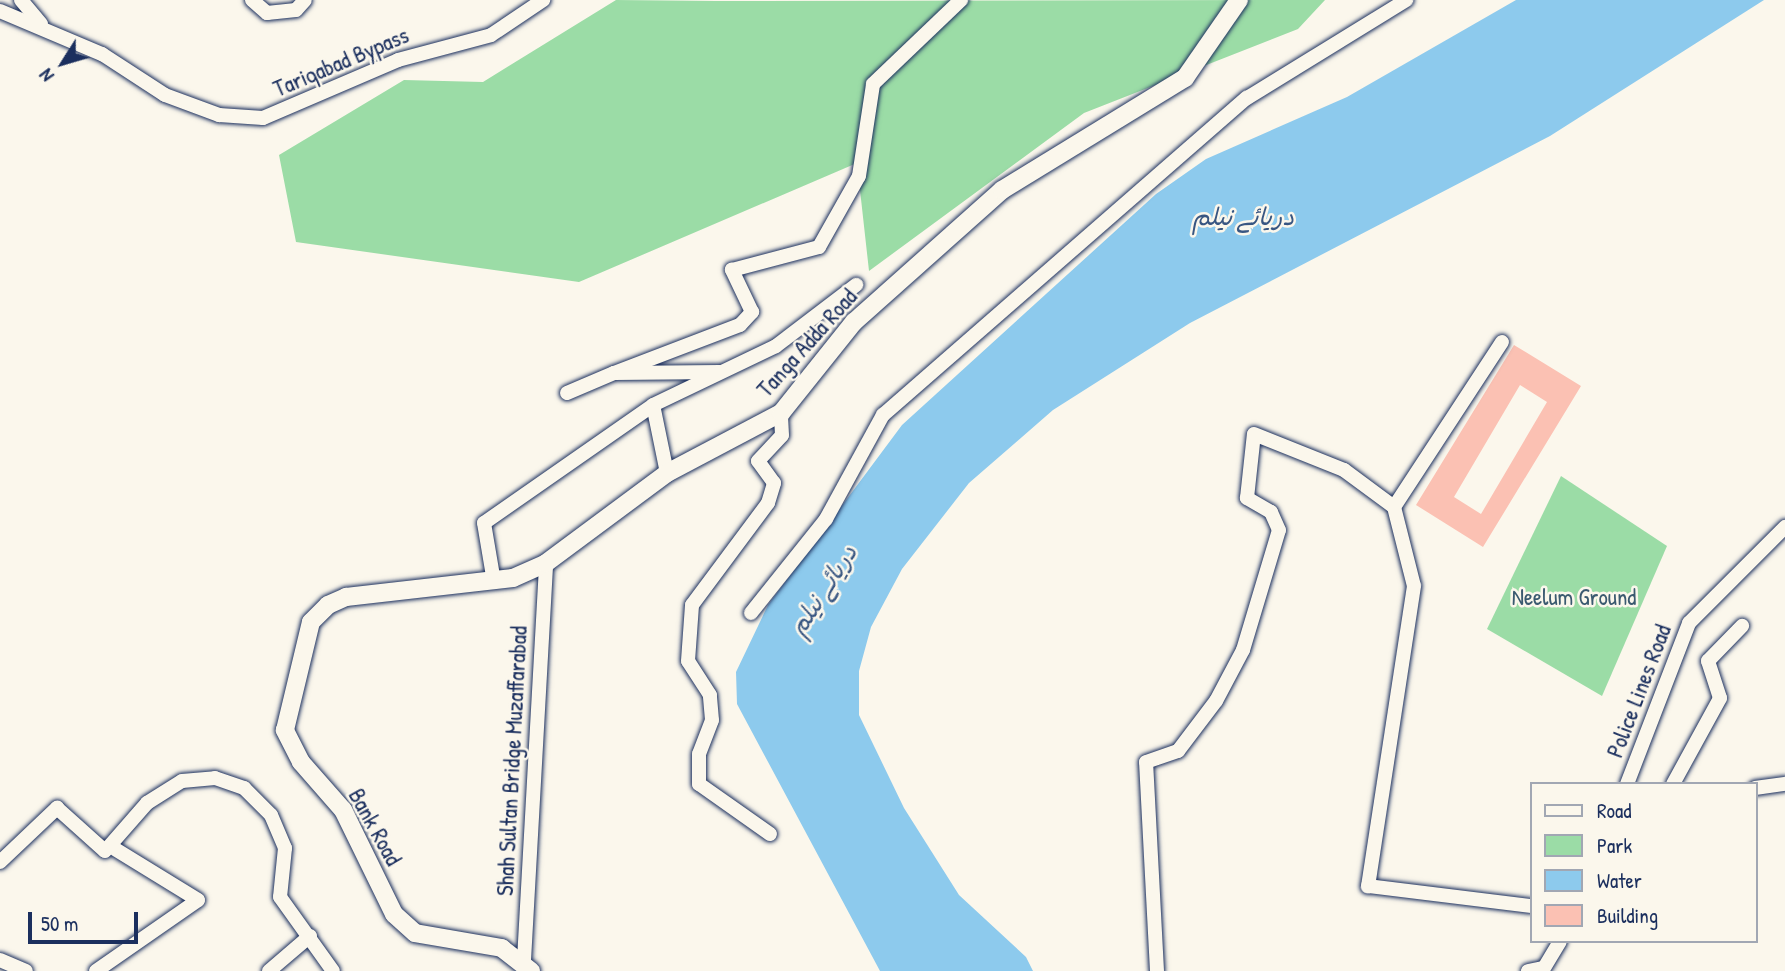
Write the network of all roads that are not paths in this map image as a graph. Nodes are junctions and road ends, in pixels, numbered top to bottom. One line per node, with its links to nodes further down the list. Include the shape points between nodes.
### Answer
1 (21, 0): 9 (street)
2 (252, 0): 3 (street, via 267,13 296,10)
3 (305, 0)
4 (543, 0): 9 (street, Tariqabad Bypass, via 491,36 398,60 263,118 219,115 165,95 102,54)
5 (961, 0): 13 (street, via 873,84 865,104 868,148 859,176 819,247 732,271 752,312 740,325)
6 (1239, 0): 16 (main road, Tanga Adda Road, via 1185,78 1002,190 854,322)
7 (1406, 0): 22 (street, via 1247,98 883,415 825,519)
8 (0, 11): 9 (street, Tariqabad Bypass)
9 (42, 25)
10 (856, 285): 12 (street, via 776,346)
11 (1502, 342): 18 (street)
12 (725, 372): 13 (street); 15 (street)
13 (614, 373): 14 (street)
14 (567, 393)
15 (653, 405): 17 (street); 21 (street, via 484,523)
16 (781, 413): 17 (main road, Tanga Adda Road); 29 (street, via 782,435 758,461 774,483 768,503 692,605 688,662 711,708 699,785)
17 (667, 472): 20 (main road, Tanga Adda Road)
18 (1394, 507): 32 (street, via 1414,586 1368,886); 41 (street, via 1344,470 1254,433 1247,498 1271,512 1279,530 1243,650 1216,701 1178,751 1146,762)
19 (1785, 527): 25 (street, Police Lines Road, via 1689,623)
20 (546, 563): 21 (main road, Tanga Adda Road); 36 (street, Shah Sultan Bridge Muzaffarabad)
21 (494, 582): 23 (main road, Tanga Adda Road, via 346,597 328,605)
22 (751, 613)
23 (311, 622): 36 (main road, Bank Road, via 285,730 301,762 343,810 394,914 415,933 439,940 466,937)
24 (1742, 626): 26 (street, via 1708,661 1720,698)
25 (1628, 782)
26 (1674, 782)
27 (1785, 784): 28 (street)
28 (1757, 788)
29 (770, 834)
30 (115, 849): 38 (street, via 198,900)
31 (0, 862): 33 (street, via 57,808 105,851 147,803 182,781 215,778 244,788 271,815 285,848 279,897)
32 (1530, 906)
33 (309, 937): 39 (street); 40 (street)
34 (1559, 943): 42 (street, via 1544,968)
35 (0, 960): 37 (street)
36 (528, 966)
37 (26, 971)
38 (96, 971)
39 (269, 971)
40 (333, 971)
41 (1157, 971)
42 (1528, 971)

